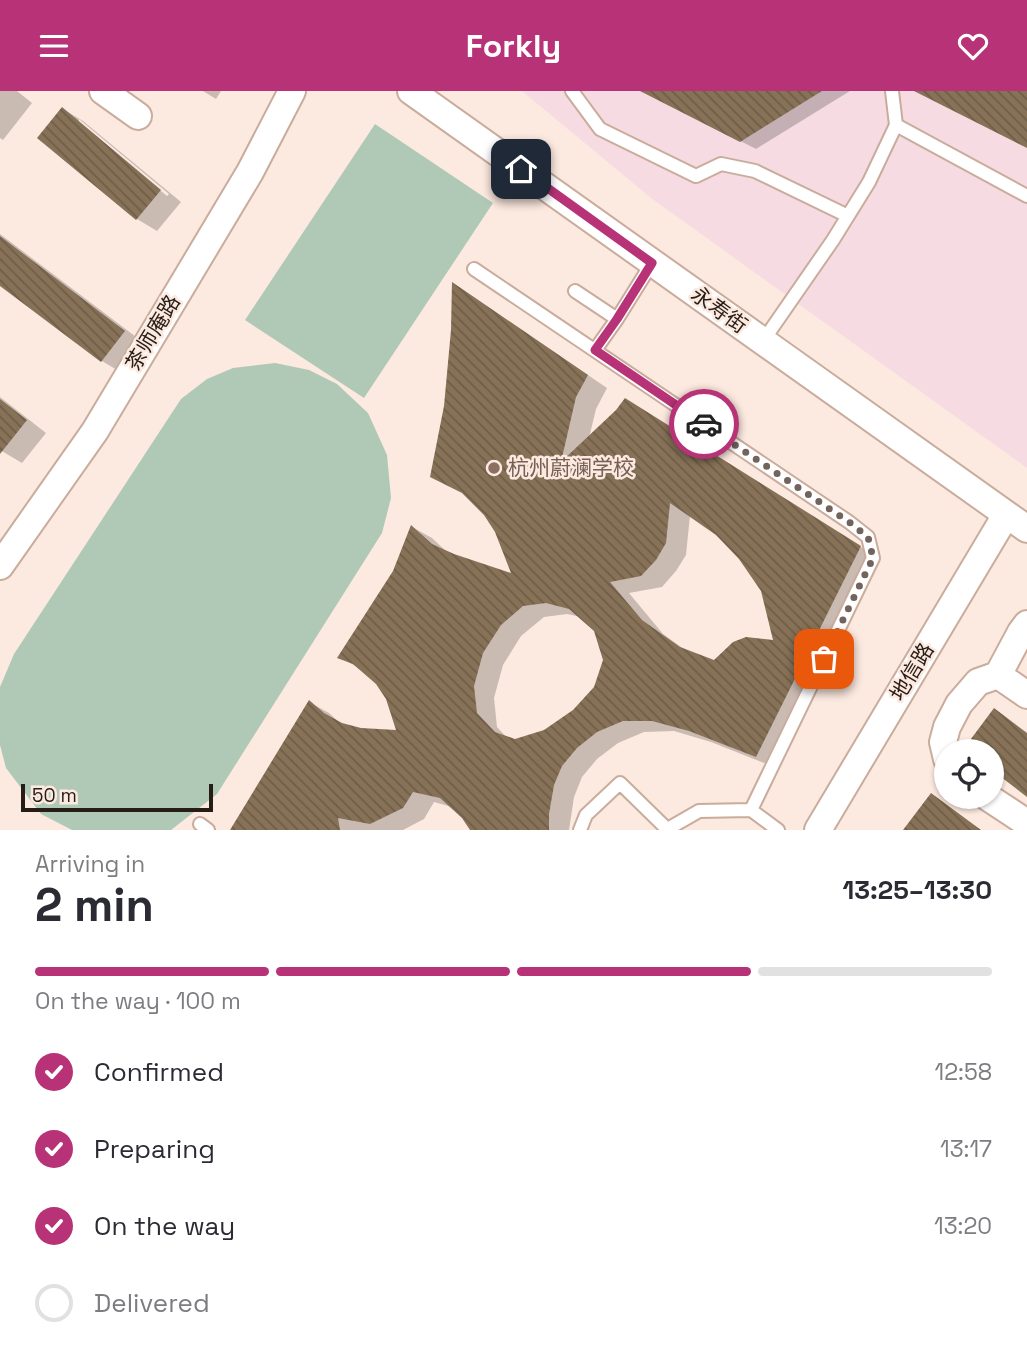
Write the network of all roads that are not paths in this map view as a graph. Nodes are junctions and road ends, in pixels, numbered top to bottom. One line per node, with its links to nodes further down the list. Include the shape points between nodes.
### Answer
1 (103, 91): 6 (street)
2 (292, 91): 17 (street, 茶师庵路, via 250,172 94,431)
3 (411, 91): 10 (street, 永寿街)
4 (572, 91): 9 (lane, via 600,129 696,176 721,164 755,171)
5 (892, 91): 7 (lane)
6 (138, 116)
7 (896, 125): 8 (lane); 9 (lane)
8 (1027, 196)
9 (848, 216): 14 (lane)
10 (652, 263): 13 (lane); 14 (street, 永寿街)
11 (474, 269): 15 (lane)
12 (575, 291): 13 (lane)
13 (617, 319): 15 (lane)
14 (763, 341): 16 (street, 永寿街)
15 (595, 350): 23 (lane, via 868,537 873,558)
16 (1017, 522): 28 (street, 地信路)
17 (0, 566)
18 (1027, 624): 19 (street)
19 (998, 675): 20 (street); 21 (street, via 978,682 959,704)
20 (1027, 695)
21 (944, 739)
22 (1004, 808): 24 (street)
23 (751, 810): 25 (lane, via 699,811); 27 (lane)
24 (1027, 824)
25 (667, 829): 26 (lane, via 620,783 586,815)
26 (580, 830)
27 (778, 830)
28 (818, 830)

